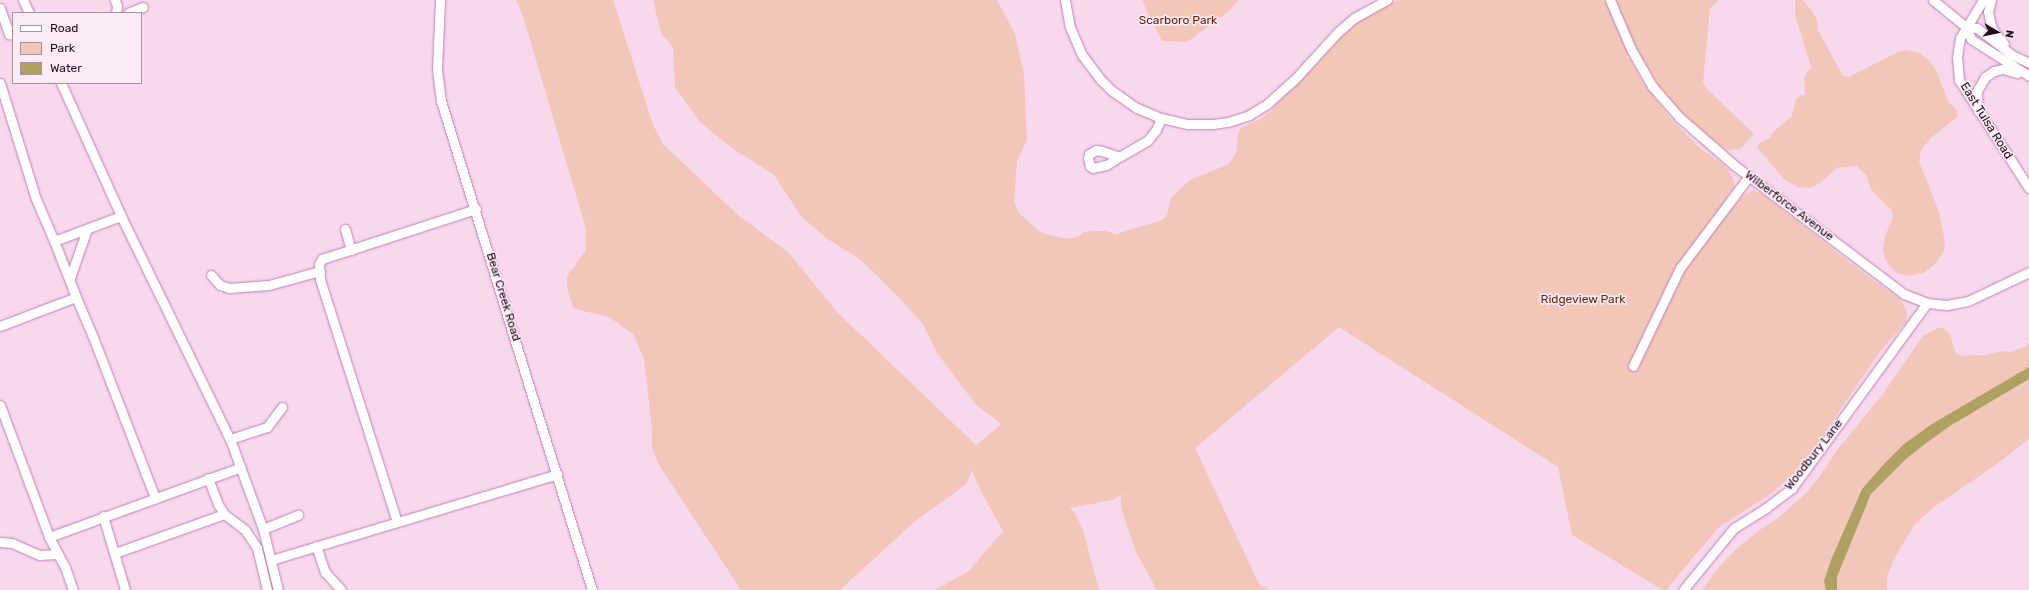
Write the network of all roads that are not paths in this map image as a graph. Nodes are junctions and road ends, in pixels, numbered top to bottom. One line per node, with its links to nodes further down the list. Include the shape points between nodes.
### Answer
1 (23, 0): 12 (street)
2 (115, 0): 13 (street)
3 (440, 0): 28 (street, Bear Creek Road, via 436,56 439,90)
4 (1064, 0): 24 (street, via 1075,41 1101,80 1137,108)
5 (1387, 0): 24 (street, via 1354,18 1279,94 1249,115 1213,124 1187,124)
6 (1610, 0): 26 (street, Wilberforce Avenue, via 1631,49 1652,86 1678,117)
7 (1933, 0): 15 (street)
8 (1983, 0): 15 (street, East Tulsa Road)
9 (1991, 0): 18 (street, via 1988,12 1992,29)
10 (143, 7): 14 (street)
11 (0, 8): 16 (street)
12 (29, 12)
13 (116, 12)
14 (130, 12)
15 (1966, 27): 18 (street, via 1977,28); 20 (street, via 1971,39); 23 (street, East Tulsa Road, via 1960,38 1957,57 1959,80)
16 (11, 33): 17 (street)
17 (0, 37)
18 (2012, 55): 19 (street)
19 (2029, 63)
20 (2029, 78): 23 (street, via 2009,69 1989,74 1977,91)
21 (0, 83): 32 (street, via 36,199)
22 (61, 84): 29 (street)
23 (1978, 112): 27 (street, East Tulsa Road)
24 (1161, 118): 25 (street, via 1147,141)
25 (1119, 157)
26 (1749, 176): 39 (street, Wilberforce Avenue, via 1904,294); 41 (street, via 1680,268)
27 (2029, 188)
28 (476, 209): 33 (street); 46 (street, Bear Creek Road)
29 (121, 216): 31 (street); 44 (street)
30 (345, 228): 33 (street)
31 (86, 229): 32 (street); 37 (street)
32 (54, 241): 37 (street)
33 (351, 250): 34 (street, via 322,259 319,264)
34 (320, 272): 36 (street, via 269,285 229,288 220,285); 52 (street)
35 (2029, 272): 39 (street, Wilberforce Avenue, via 1968,301 1947,305)
36 (211, 275)
37 (70, 278): 38 (street)
38 (76, 297): 40 (street); 48 (street)
39 (1927, 303): 66 (street, Woodbury Lane, via 1792,488 1734,528)
40 (0, 326)
41 (1634, 366)
42 (0, 405): 54 (street)
43 (282, 407): 44 (street, via 267,427)
44 (230, 439): 45 (street)
45 (241, 467): 47 (street); 53 (street)
46 (557, 474): 52 (street); 65 (street, Bear Creek Road)
47 (208, 478): 48 (street); 49 (street)
48 (155, 498): 51 (street)
49 (224, 514): 57 (street); 62 (street, via 245,530 257,548)
50 (298, 514): 53 (street)
51 (104, 516): 54 (street); 57 (street)
52 (397, 522): 56 (street)
53 (263, 529): 59 (street)
54 (49, 537): 58 (street)
55 (0, 542): 58 (street, via 12,543 40,555)
56 (316, 546): 59 (street); 64 (street, via 325,572)
57 (115, 553): 61 (street)
58 (57, 554): 60 (street, via 65,567)
59 (271, 560): 63 (street)
60 (73, 590)
61 (126, 590)
62 (267, 590)
63 (278, 590)
64 (341, 590)
65 (592, 590)
66 (1683, 590)

